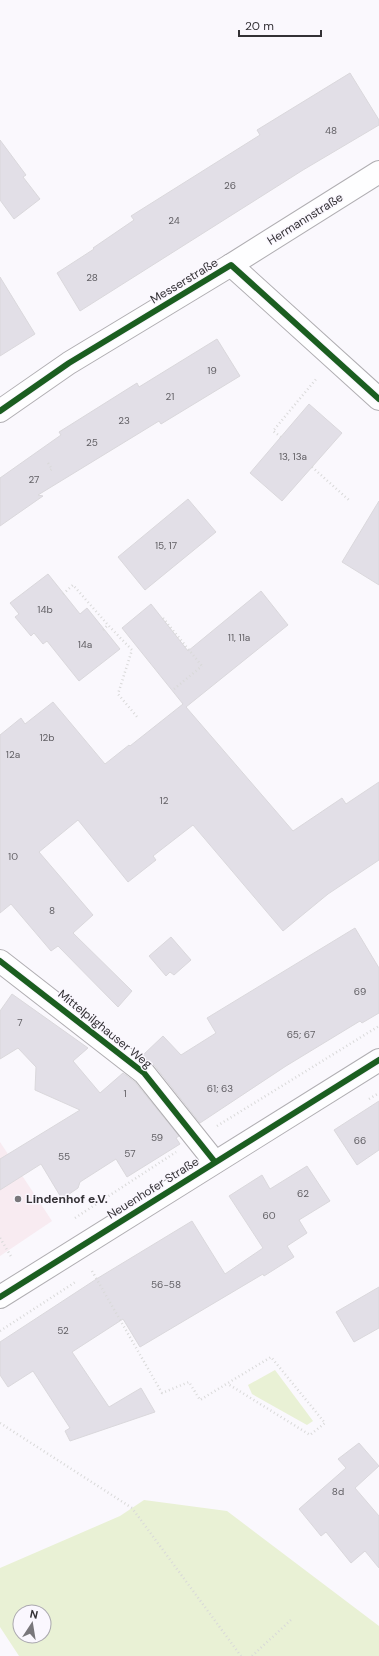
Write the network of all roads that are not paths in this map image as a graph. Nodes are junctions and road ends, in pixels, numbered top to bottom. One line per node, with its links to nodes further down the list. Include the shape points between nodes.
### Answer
1 (379, 172): 2 (street, Hermannstraße)
2 (231, 265): 3 (street, Messerstraße); 4 (street, Messerstraße, via 70,363)
3 (379, 399)
4 (0, 411)
5 (0, 961): 7 (street, Mittelpilghauser Weg, via 144,1073)
6 (379, 1060): 7 (street, Neuenhofer Straße)
7 (216, 1162): 8 (street, Neuenhofer Straße)
8 (0, 1297)

